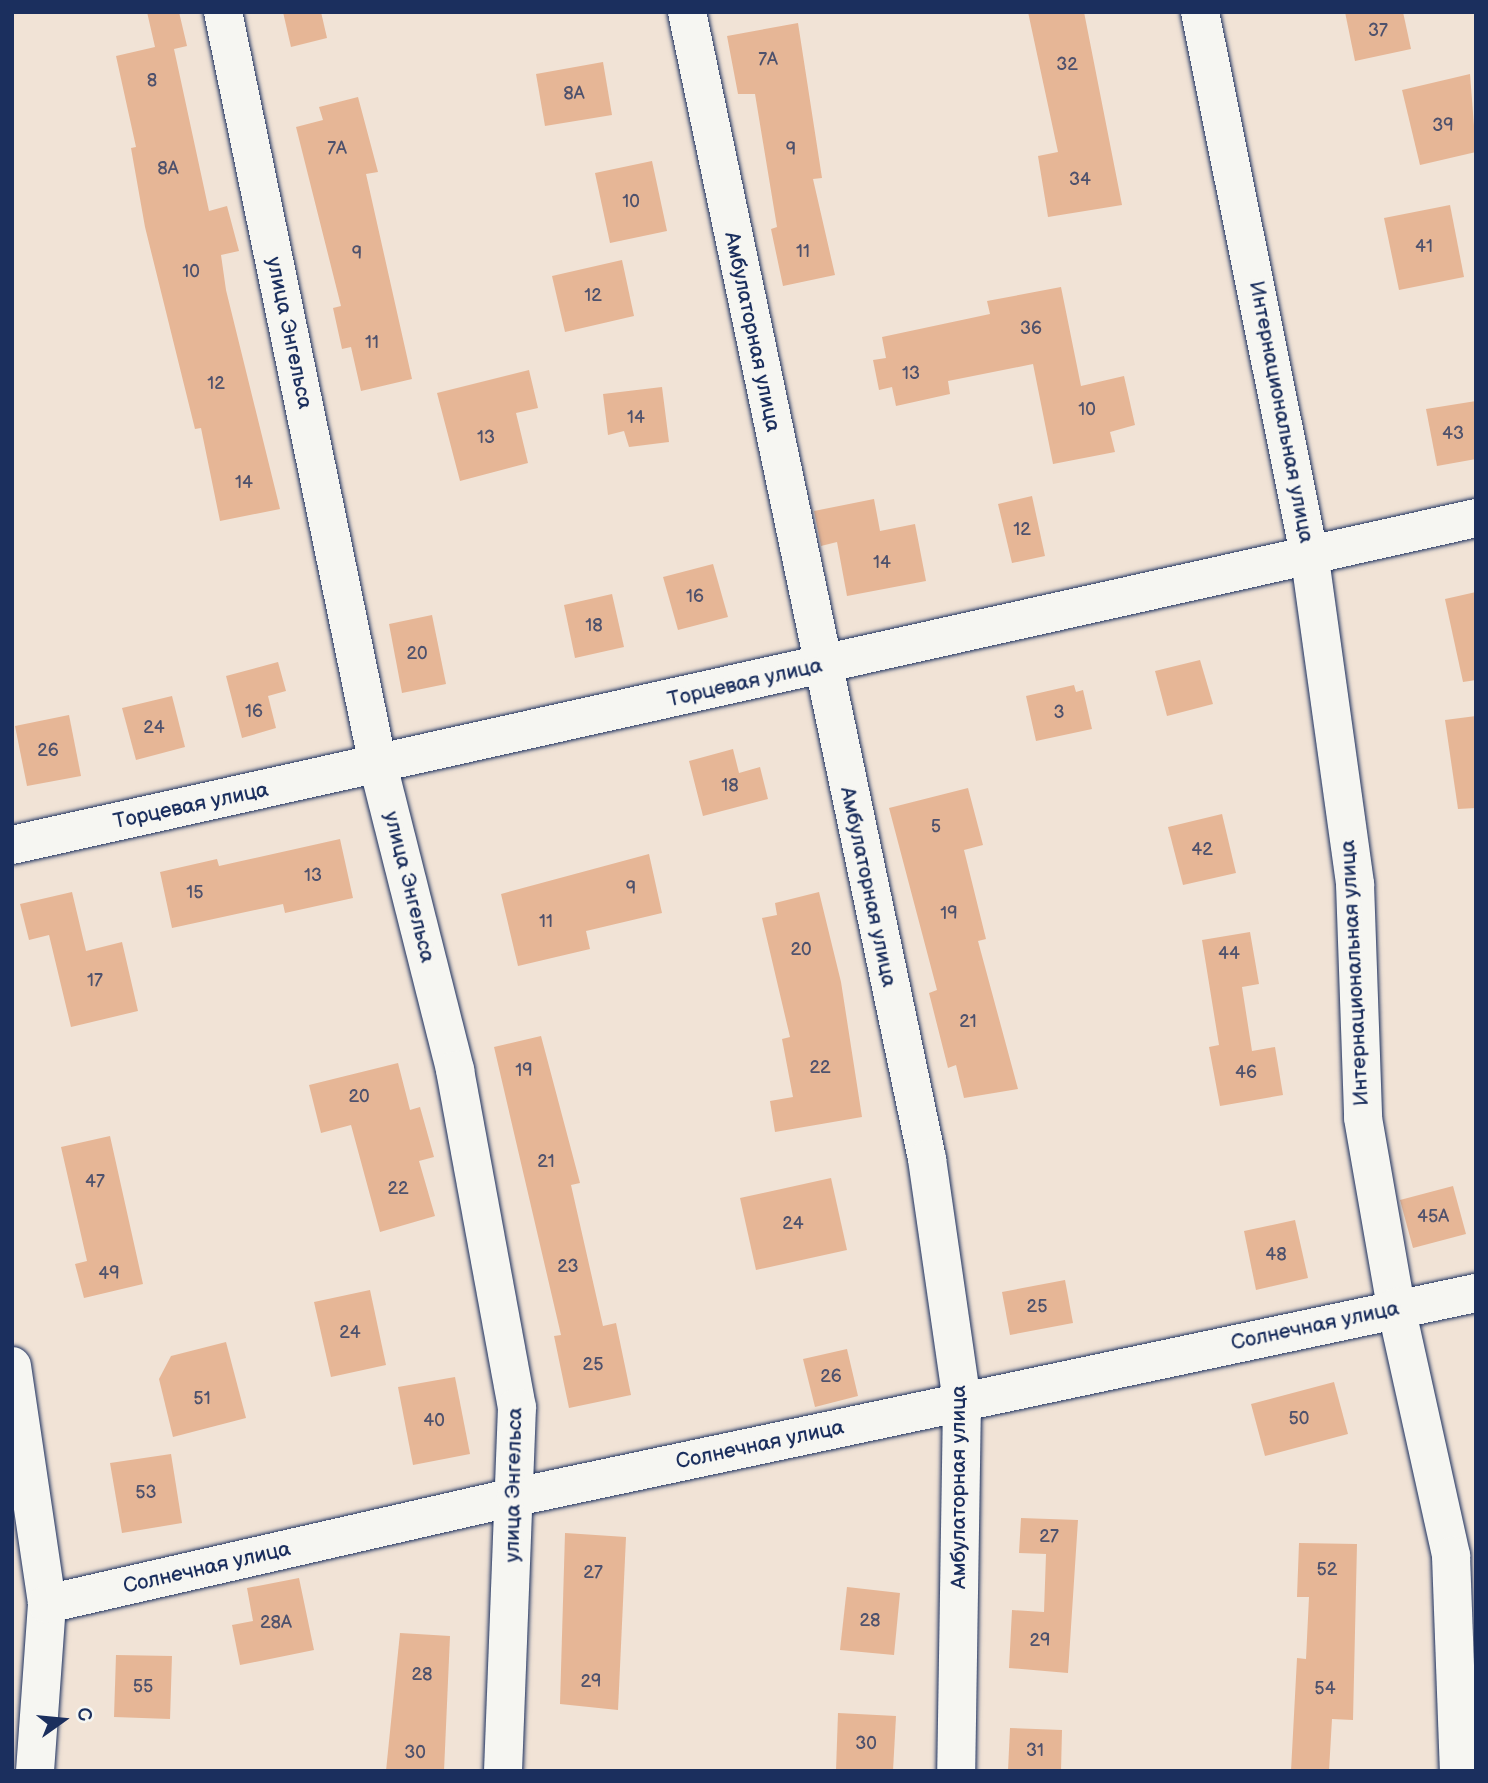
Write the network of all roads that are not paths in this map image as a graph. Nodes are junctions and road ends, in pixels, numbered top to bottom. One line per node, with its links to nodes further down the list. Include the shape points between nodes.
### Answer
1 (223, 12): 7 (street, улица Энгельса)
2 (687, 12): 6 (street, Амбулаторная улица)
3 (1200, 12): 5 (street, Интернациональная улица)
4 (1476, 518): 5 (street, Торцевая улица, via 1371,539)
5 (1310, 559): 6 (street, Торцевая улица); 10 (street, Интернациональная улица, via 1355,884 1363,1118)
6 (820, 666): 7 (street, Торцевая улица); 12 (street, Амбулаторная улица, via 927,1158)
7 (379, 765): 8 (street, Торцевая улица); 13 (street, улица Энгельса, via 460,1097 517,1407)
8 (12, 845)
9 (1476, 1293): 10 (street, Солнечная улица)
10 (1396, 1307): 12 (street, Солнечная улица); 18 (street, Интернациональная улица, via 1451,1556)
11 (12, 1366): 14 (street)
12 (962, 1402): 13 (street, Солнечная улица); 17 (street, Амбулаторная улица)
13 (516, 1497): 14 (street, Солнечная улица); 16 (street, улица Энгельса)
14 (47, 1604): 15 (street)
15 (35, 1771)
16 (503, 1771)
17 (956, 1771)
18 (1459, 1771)

